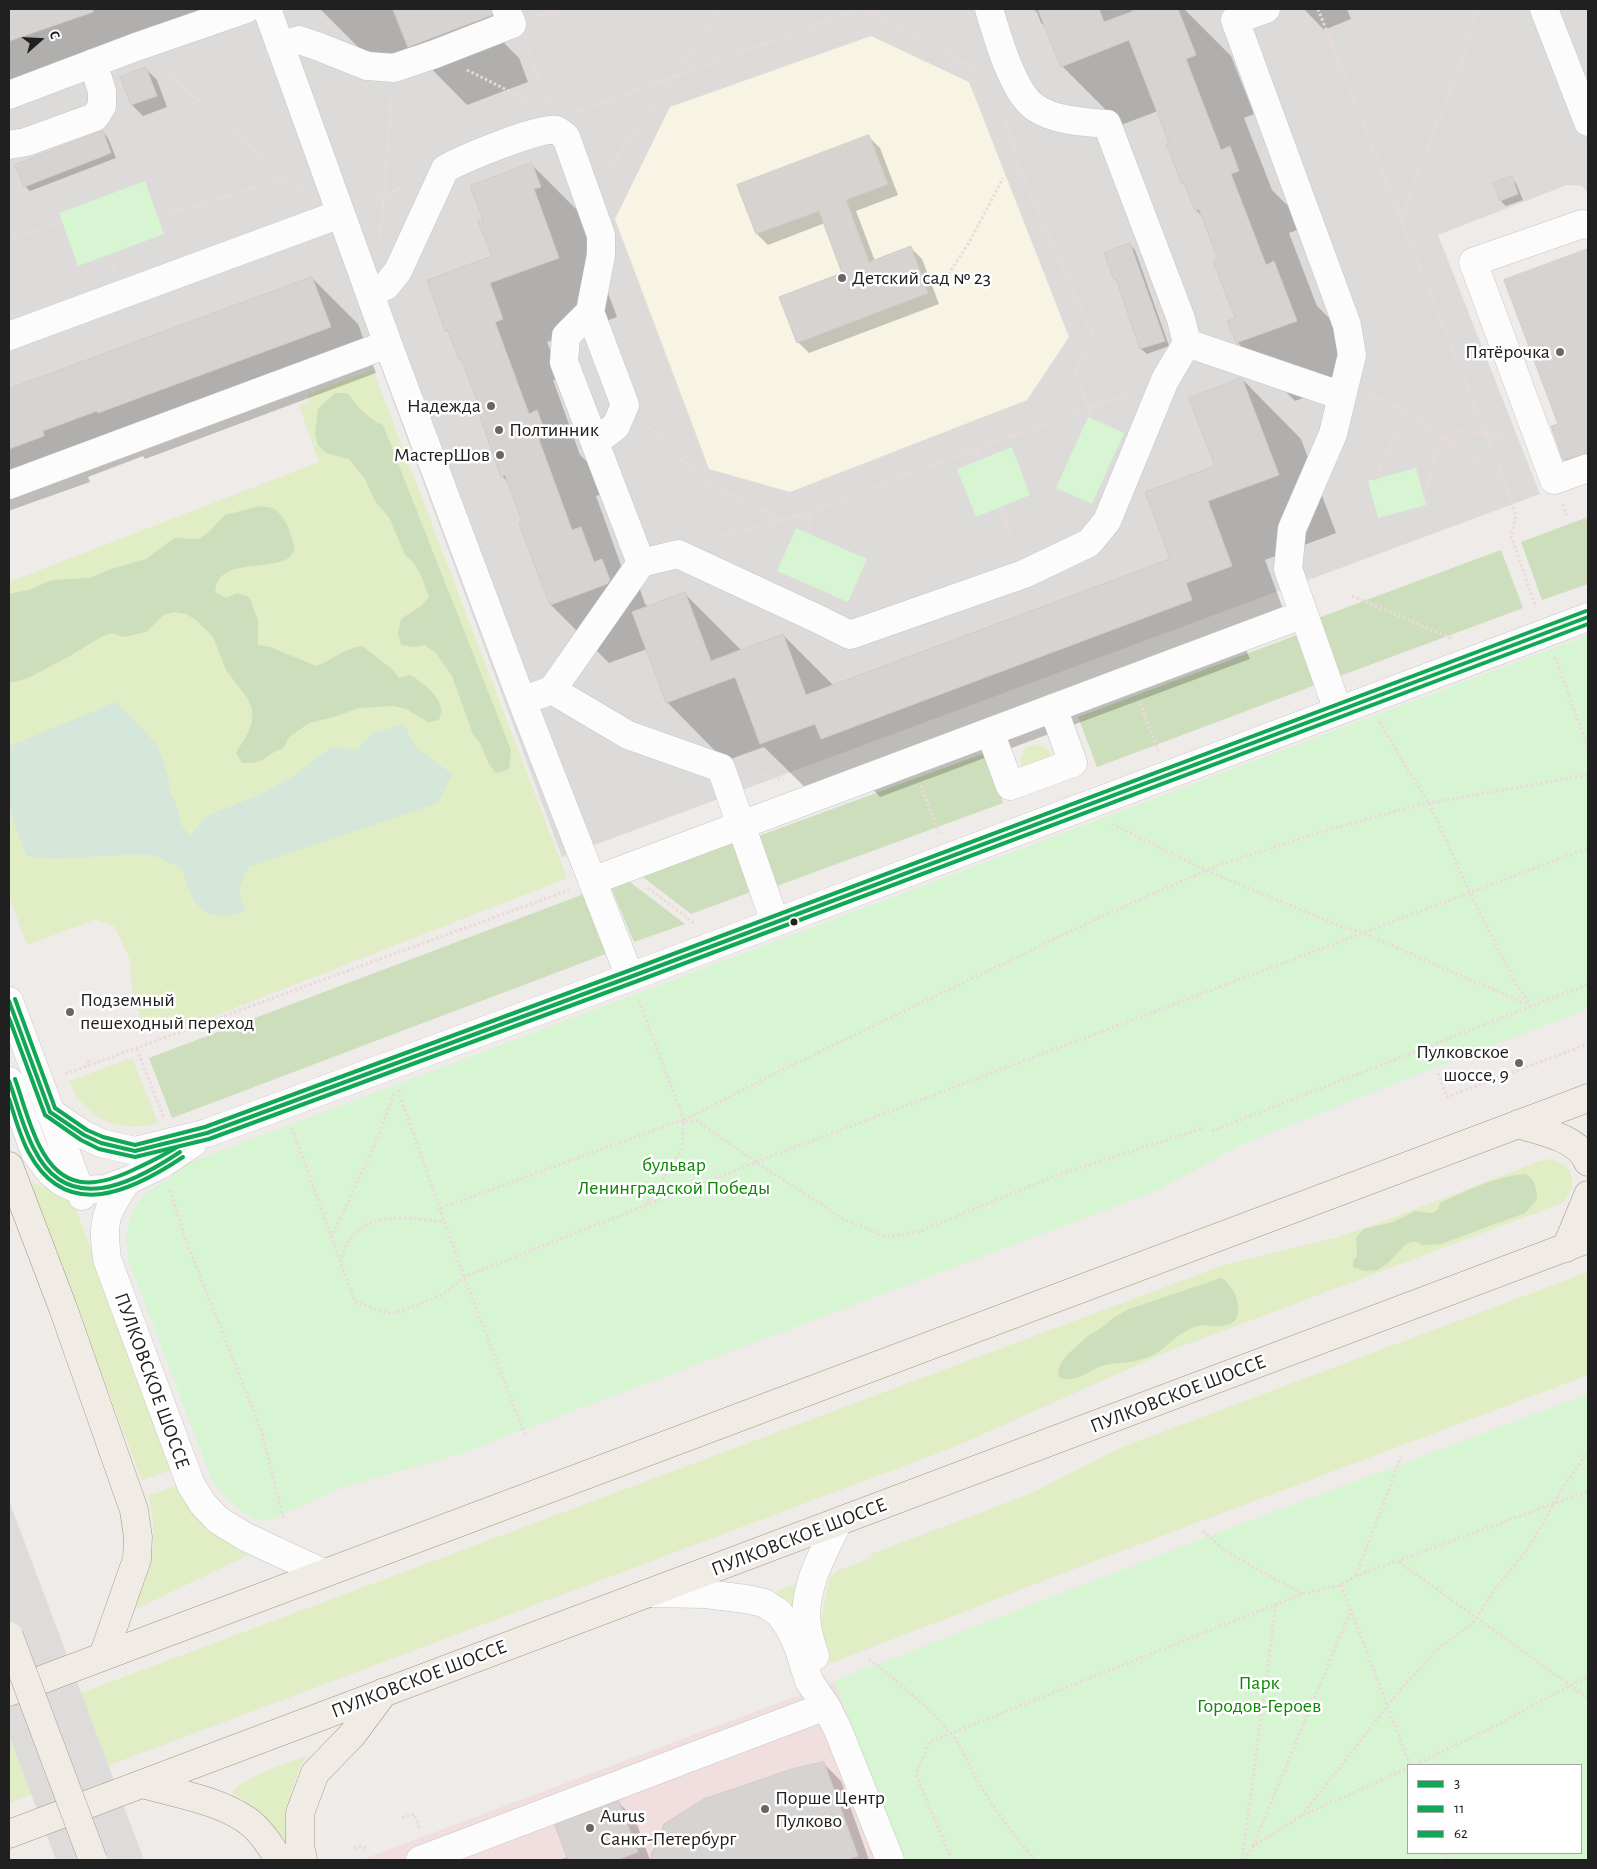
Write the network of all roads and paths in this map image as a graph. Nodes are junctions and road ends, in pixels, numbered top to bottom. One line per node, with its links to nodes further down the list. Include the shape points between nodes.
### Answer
1 (246, 9): 14 (street)
2 (267, 9): 13 (street)
3 (506, 9): 15 (street, via 512,24)
4 (722, 9): 18 (path)
5 (862, 9): 18 (path); 19 (path)
6 (989, 9): 19 (street)
7 (1266, 9): 11 (street)
8 (1318, 9): 34 (path)
9 (1476, 9): 34 (path, via 1464,56)
10 (1544, 9): 23 (street)
11 (1231, 14): 45 (street, via 1347,325 1352,356)
12 (525, 42): 24 (path)
13 (280, 46): 17 (street, via 299,40 367,66); 31 (street)
14 (136, 47): 16 (street); 27 (path)
15 (435, 54): 17 (street); 21 (path)
16 (93, 63): 20 (street); 25 (street, via 102,91 102,106 95,117)
17 (394, 68): 30 (path)
18 (674, 76): 24 (path); 29 (path, via 603,177)
19 (1018, 90): 42 (street, via 1035,108 1067,120 1107,124 1181,319)
20 (9, 95)
21 (536, 105)
22 (1004, 114): 47 (path, via 1019,168 1093,336 1075,373)
23 (1588, 122)
24 (558, 125): 26 (street); 29 (street, via 566,137)
25 (9, 145)
26 (445, 169): 30 (path, via 428,173); 39 (street, via 398,271 386,286)
27 (287, 178): 31 (path, via 311,199); 32 (path)
28 (1003, 178): 38 (path, via 970,241)
29 (586, 193): 40 (street, via 600,235 601,255)
30 (385, 196): 31 (path); 37 (path)
31 (340, 214): 39 (street); 41 (street)
32 (158, 217)
33 (62, 222): 36 (path)
34 (1401, 223): 50 (path)
35 (1588, 225): 52 (street, via 1582,224 1473,262)
36 (9, 240)
37 (380, 247)
38 (943, 282)
39 (370, 293): 43 (street)
40 (590, 312): 46 (street); 53 (street, via 566,336 564,362)
41 (9, 336)
42 (1187, 343): 44 (street); 45 (street)
43 (388, 344): 59 (street); 76 (street)
44 (1165, 380): 47 (path); 67 (street, via 1107,521 1088,544)
45 (1344, 390): 48 (path); 70 (street, via 1332,434 1292,529 1288,569)
46 (625, 404): 53 (street, via 616,426); 63 (path, via 704,482)
47 (1089, 408): 49 (path); 54 (path)
48 (1406, 411): 51 (path); 57 (path)
49 (1092, 418)
50 (1485, 433): 51 (path, via 1452,431); 52 (path); 58 (path)
51 (1443, 436): 58 (path); 60 (path)
52 (1539, 439): 56 (street, via 1554,480)
53 (595, 442): 66 (street)
54 (976, 450): 55 (path); 62 (path)
55 (981, 460)
56 (1588, 468)
57 (1375, 480)
58 (1504, 480): 69 (path, via 1516,516 1511,536)
59 (9, 485)
60 (1424, 498)
61 (1000, 507): 67 (path)
62 (809, 513): 63 (path); 64 (path)
63 (782, 520): 65 (path, via 692,544)
64 (809, 534)
65 (678, 554): 66 (street); 67 (street, via 850,635)
66 (641, 563): 75 (street)
67 (1024, 574)
68 (1352, 596): 72 (path)
69 (1537, 610)
70 (1304, 614): 74 (street); 77 (street)
71 (1588, 616): 77 (street)
72 (1456, 641)
73 (1555, 657): 80 (path)
74 (1131, 679): 78 (street); 81 (path)
75 (552, 690): 76 (street); 83 (street, via 628,734)
76 (522, 702): 93 (street)
77 (1349, 707): 86 (street); 87 (path, via 1383,725)
78 (1053, 708): 79 (street); 79 (street, via 1073,763 1010,786)
79 (990, 732): 82 (street)
80 (1588, 748)
81 (1158, 753)
82 (913, 761): 85 (street); 89 (path)
83 (721, 768): 85 (path, via 736,767 760,772); 88 (street)
84 (1588, 775): 87 (path)
85 (824, 794): 88 (street)
86 (1095, 802): 92 (path, via 1102,818); 95 (street)
87 (1429, 803): 92 (path, via 1317,833); 94 (path)
88 (741, 825): 91 (street); 95 (street)
89 (940, 835)
90 (1588, 848): 94 (path)
91 (623, 870): 93 (street); 96 (path)
92 (1206, 870): 97 (path); 111 (path, via 925,1000)
93 (592, 881): 98 (street); 103 (path)
94 (1470, 892): 97 (path); 101 (path, via 1516,984)
95 (775, 922): 98 (street)
96 (698, 926)
97 (1363, 934): 101 (path); 118 (path)
98 (630, 977): 111 (path); 117 (street)
99 (1588, 984): 101 (path)
100 (9, 1001): 110 (street)
101 (1531, 1006): 116 (path)
102 (1588, 1044): 106 (path, via 1448,1097)
103 (137, 1049): 105 (path); 114 (path)
104 (88, 1060): 105 (path)
105 (90, 1066): 107 (path)
106 (1438, 1073)
107 (60, 1076)
108 (9, 1081): 123 (street, via 35,1152 51,1173)
109 (1588, 1098): 112 (main road)
110 (50, 1112): 117 (street, via 101,1143 135,1150); 123 (street)
111 (684, 1120): 118 (path, via 697,1121); 125 (path, via 682,1148); 126 (path)
112 (1518, 1124): 119 (main road, via 1569,1141 1586,1156); 142 (main road)
113 (291, 1125): 128 (path)
114 (168, 1127)
115 (1204, 1128): 118 (path, via 1057,1175 918,1232 886,1237 845,1220)
116 (1212, 1131)
117 (207, 1134): 121 (street, via 162,1164)
118 (756, 1162): 125 (path)
119 (1588, 1162)
120 (9, 1166): 151 (main road, via 63,1308 137,1525 137,1559)
121 (127, 1181): 123 (street, via 105,1189); 130 (street, ПУЛКОВСКОЕ ШОССЕ, via 108,1210 104,1234)
122 (168, 1183): 138 (path, via 184,1235 261,1430)
123 (79, 1190): 130 (street)
124 (1588, 1195): 129 (main road)
125 (646, 1205): 132 (path)
126 (441, 1208): 127 (path); 128 (path, via 397,1085 377,1140)
127 (445, 1222): 131 (path, via 397,1217 365,1224 347,1244); 132 (path)
128 (331, 1238): 131 (path)
129 (1577, 1244): 139 (main road, ПУЛКОВСКОЕ ШОССЕ)
130 (108, 1259): 142 (street, ПУЛКОВСКОЕ ШОССЕ, via 191,1485 203,1504 218,1520 246,1537)
131 (340, 1263): 132 (path, via 355,1302 392,1314 443,1295)
132 (464, 1277): 133 (path)
133 (526, 1437)
134 (1588, 1451): 137 (path)
135 (1401, 1457): 143 (path)
136 (1588, 1491): 137 (path)
137 (1553, 1504): 141 (path); 149 (path, via 1530,1546 1494,1590)
138 (284, 1520)
139 (838, 1522): 145 (main road, ПУЛКОВСКОЕ ШОССЕ); 158 (street, via 812,1577 808,1606 807,1624 822,1676)
140 (1203, 1531): 146 (path, via 1224,1550)
141 (1398, 1562): 143 (path); 149 (path)
142 (323, 1573): 151 (main road)
143 (1356, 1576): 144 (path)
144 (1341, 1585): 146 (path); 148 (path)
145 (649, 1593): 156 (main road, ПУЛКОВСКОЕ ШОССЕ); 158 (street, via 706,1594 764,1603 789,1627 809,1681)
146 (1302, 1594): 147 (path)
147 (1276, 1605): 160 (path); 179 (path)
148 (1351, 1610): 159 (path); 169 (path)
149 (1477, 1618): 154 (path); 159 (path, via 1442,1645)
150 (9, 1636): 172 (main road, bridge)
151 (103, 1656): 155 (main road)
152 (869, 1659): 160 (path, via 914,1695)
153 (1588, 1676): 154 (path)
154 (1571, 1686): 157 (path); 162 (path)
155 (9, 1692)
156 (384, 1692): 164 (main road, ПУЛКОВСКОЕ ШОССЕ); 174 (main road, via 352,1735 315,1773 300,1813)
157 (1588, 1698)
158 (826, 1706): 175 (street); 176 (street, via 856,1770)
159 (1388, 1706): 161 (path); 165 (path)
160 (950, 1733): 177 (path, via 929,1742 916,1774); 178 (path, via 996,1808)
161 (1410, 1764)
162 (1417, 1764)
163 (1407, 1768): 165 (path)
164 (143, 1784): 168 (main road, ПУЛКОВСКОЕ ШОССЕ); 173 (main road, via 216,1806 245,1819)
165 (1300, 1816): 169 (path)
166 (402, 1818): 167 (path, via 414,1814)
167 (420, 1830)
168 (9, 1834)
169 (1253, 1846): 179 (path)
170 (354, 1848): 171 (path)
171 (368, 1849)
172 (94, 1860)
173 (279, 1860)
174 (303, 1860)
175 (420, 1860)
176 (890, 1860)
177 (952, 1860)
178 (1035, 1860)
179 (1243, 1860)

